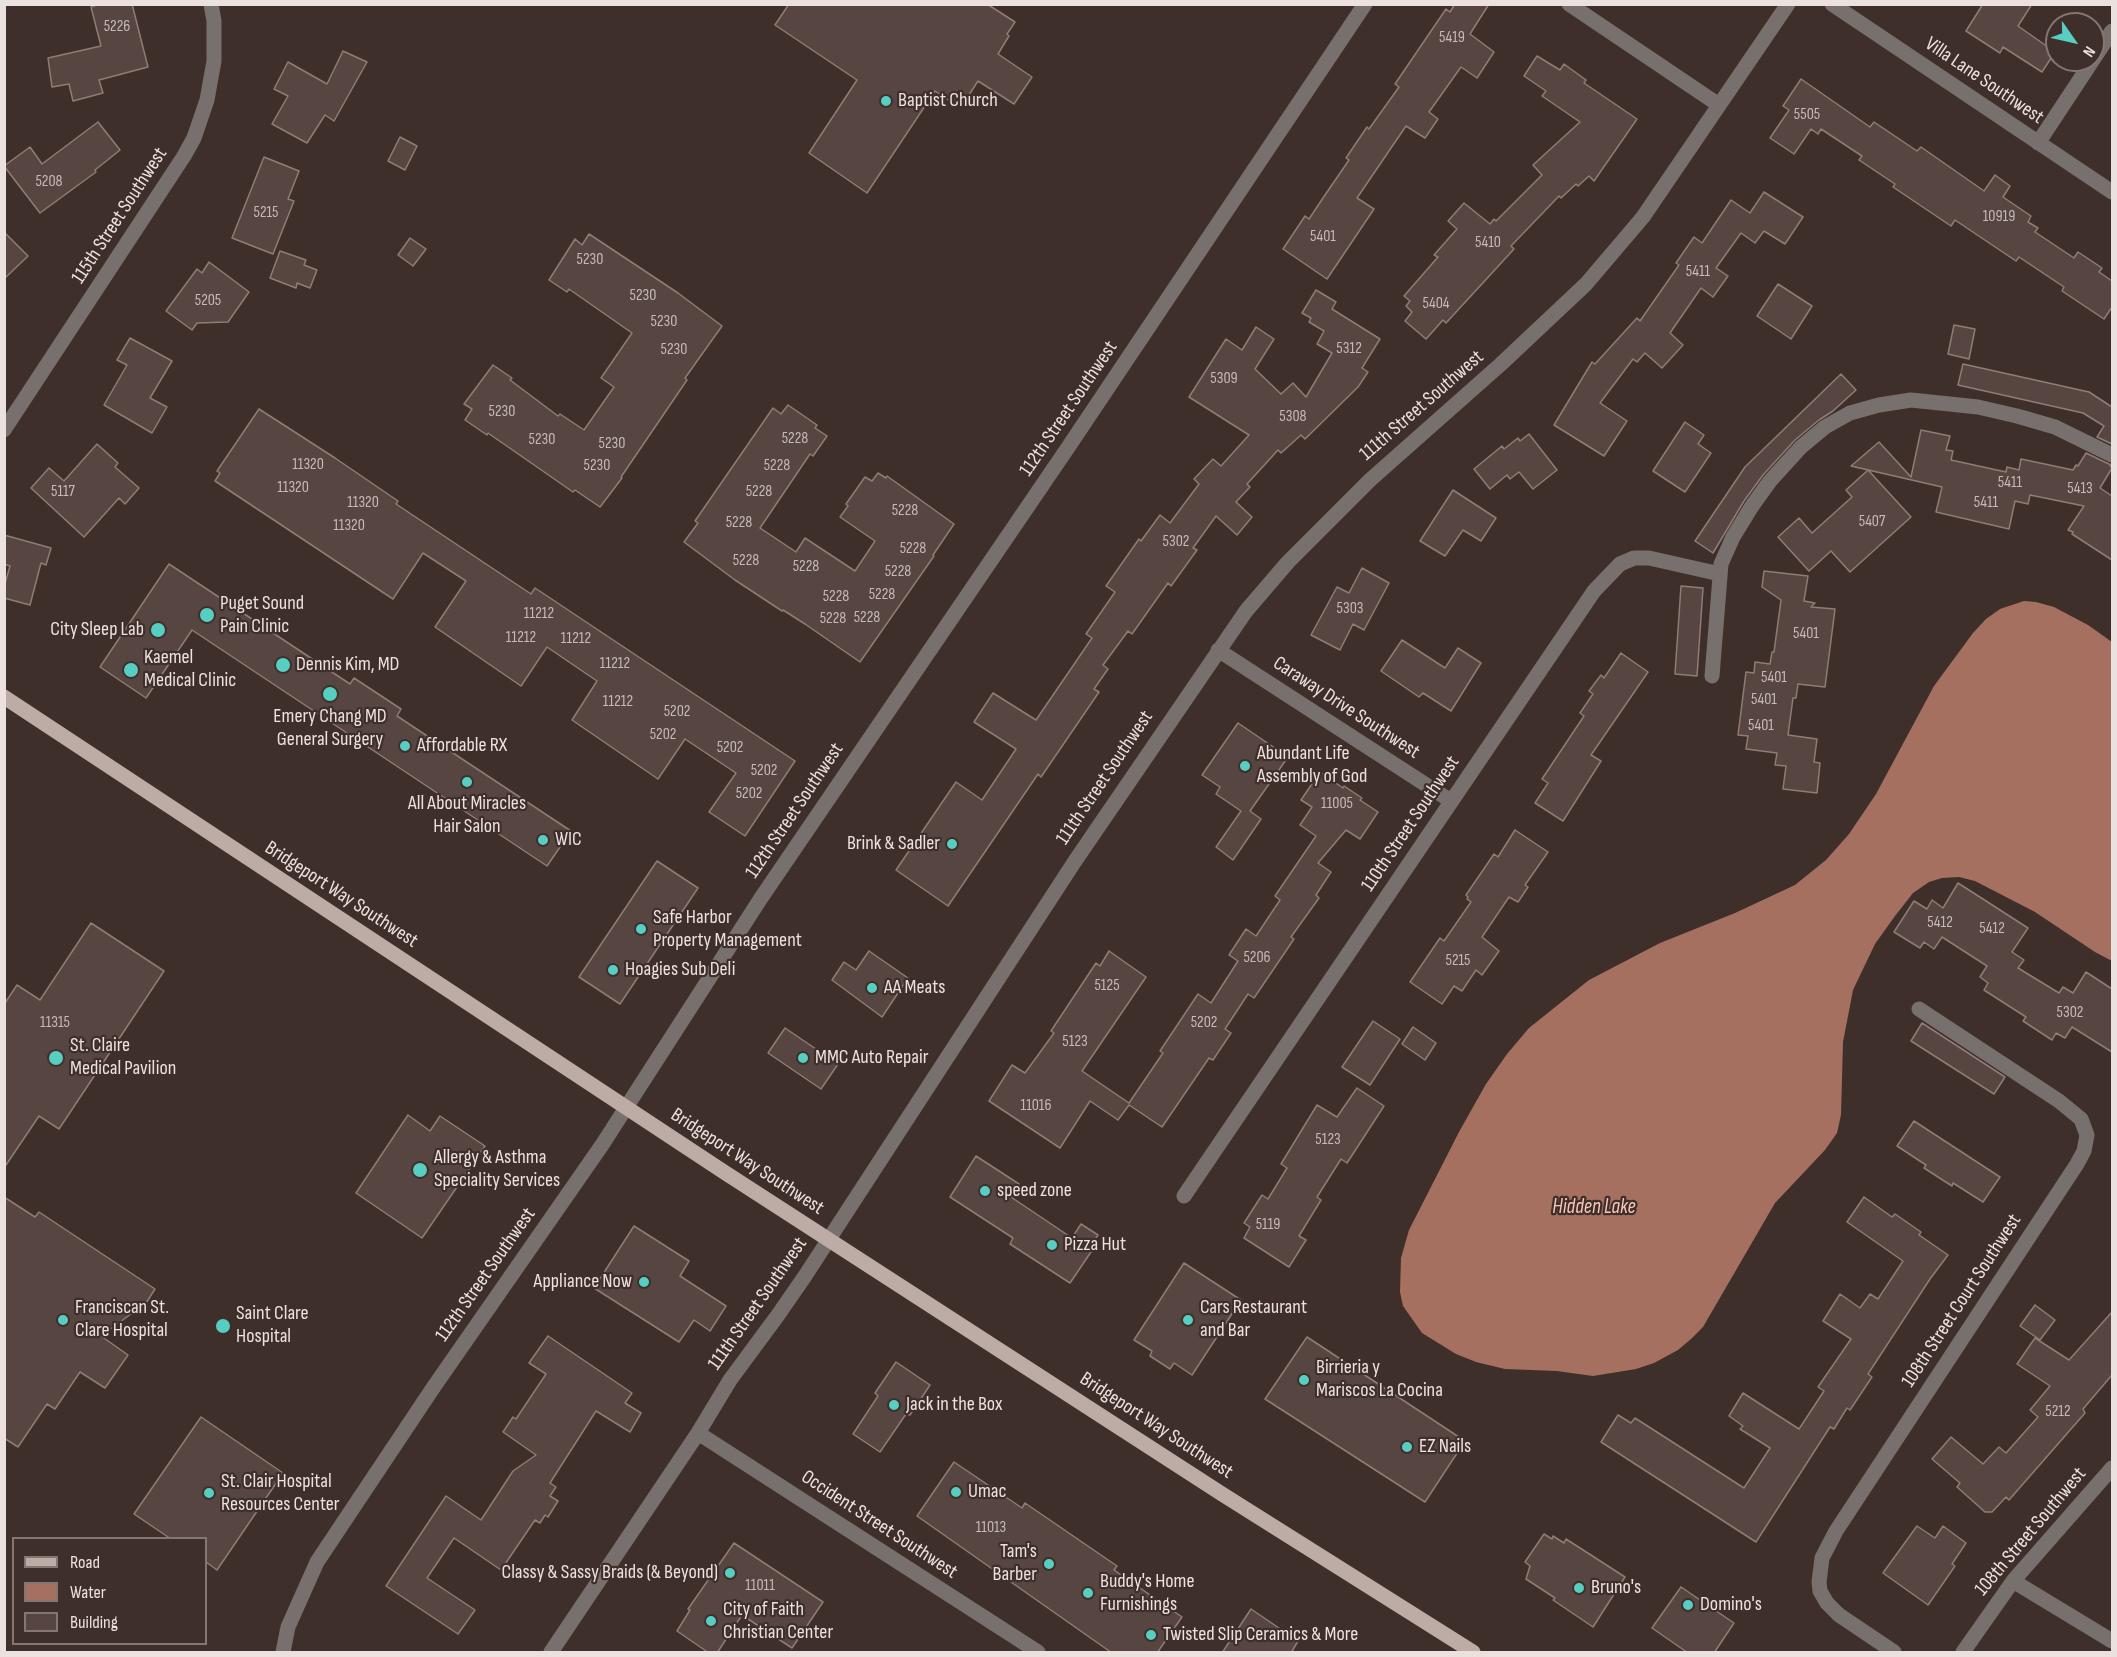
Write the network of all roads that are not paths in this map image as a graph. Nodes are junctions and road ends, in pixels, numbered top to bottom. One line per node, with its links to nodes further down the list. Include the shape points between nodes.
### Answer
1 (211, 4): 10 (street, 115th Street Southwest, via 214,61 207,100 194,138)
2 (1365, 4): 18 (street, 112th Street Southwest, via 761,898)
3 (1569, 4): 7 (street)
4 (1788, 4): 7 (street, 111th Street Southwest)
5 (1832, 4): 8 (street, Villa Lane Southwest)
6 (2112, 31): 8 (street)
7 (1719, 105): 13 (street, 111th Street Southwest, via 1643,217 1586,284 1354,496 1288,562)
8 (2038, 143): 9 (street, Villa Lane Southwest)
9 (2112, 192)
10 (4, 430)
11 (2112, 455): 12 (street, via 2055,427 1978,407 1911,400 1850,413 1801,447 1770,481 1733,537)
12 (1720, 574): 14 (street); 16 (street, 110th Street Southwest, via 1649,558 1634,558 1620,564 1594,591)
13 (1218, 650): 16 (street, Caraway Drive Southwest); 20 (street, 111th Street Southwest)
14 (1712, 676)
15 (4, 698): 18 (main road, Bridgeport Way Southwest)
16 (1452, 801): 19 (street, 110th Street Southwest)
17 (1919, 1009): 29 (street, 108th Street Court Southwest, via 2059,1101 2081,1119 2087,1136 2077,1164 1847,1513 1822,1558 1820,1591 1827,1603)
18 (626, 1108): 20 (main road, Bridgeport Way Southwest); 25 (street, 112th Street Southwest, via 316,1562 288,1628)
19 (1184, 1196)
20 (828, 1240): 21 (street, 111th Street Southwest); 28 (main road, Bridgeport Way Southwest)
21 (698, 1432): 26 (street, 111th Street Southwest); 27 (street, Occident Street Southwest)
22 (2112, 1468): 23 (street, 108th Street Southwest)
23 (2013, 1581): 24 (street); 30 (street, 108th Street Southwest)
24 (2112, 1641)
25 (283, 1653)
26 (551, 1653)
27 (1038, 1653)
28 (1473, 1653)
29 (1894, 1653)
30 (1963, 1653)

